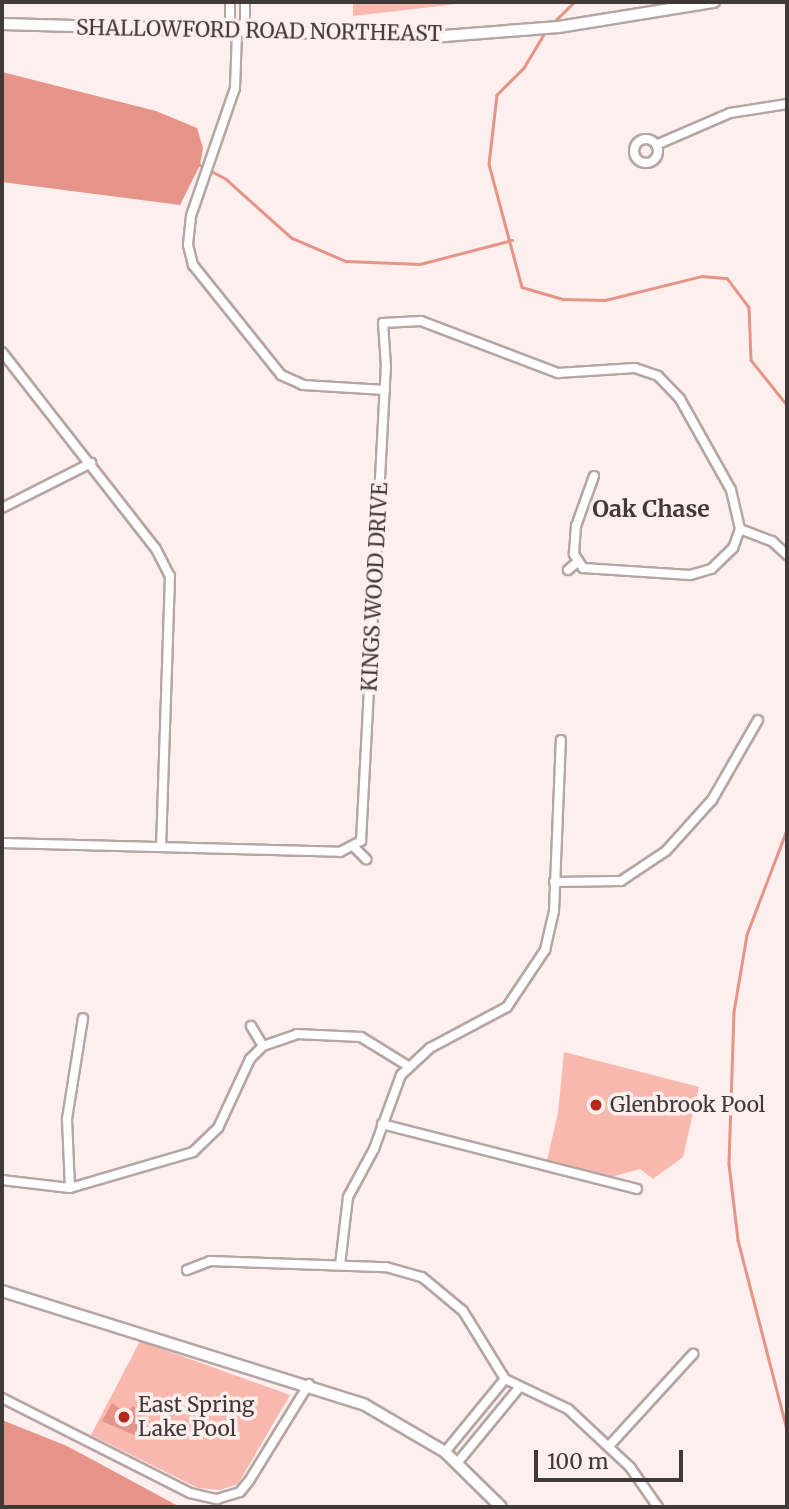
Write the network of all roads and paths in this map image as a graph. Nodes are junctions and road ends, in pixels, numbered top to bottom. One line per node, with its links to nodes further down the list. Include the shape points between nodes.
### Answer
1 (230, 2): 5 (street)
2 (245, 2): 5 (street, via 245,21)
3 (715, 2): 5 (main road, SHALLOWFORD ROAD NORTHEAST, via 520,31 382,37)
4 (2, 24): 5 (main road, SHALLOWFORD ROAD NORTHEAST)
5 (237, 33): 9 (street, via 232,108 188,226 193,265 281,375 303,385)
6 (787, 104): 7 (street, via 739,110)
7 (656, 145)
8 (2, 352): 10 (street)
9 (385, 390): 13 (street, KINGS WOOD DRIVE, via 383,323 421,321 558,373 635,368 658,376 680,400 732,490); 21 (street, KINGS WOOD DRIVE, via 363,831)
10 (91, 463): 12 (street); 20 (street, via 170,576)
11 (594, 476): 15 (street, via 576,526)
12 (2, 508)
13 (740, 528): 14 (street, via 772,541); 15 (street, via 727,556 700,573 592,569)
14 (787, 555)
15 (576, 563): 16 (street)
16 (568, 570)
17 (758, 720): 23 (street, via 712,800 666,851 621,881)
18 (561, 740): 23 (street)
19 (2, 842): 20 (street)
20 (161, 847): 21 (street, via 340,852)
21 (355, 848): 22 (street)
22 (366, 859)
23 (554, 882): 27 (street, via 551,931 524,988 491,1018 430,1048)
24 (82, 1018): 30 (street, via 67,1119)
25 (251, 1026): 26 (street)
26 (262, 1046): 27 (street, via 297,1034 351,1035 378,1043); 30 (street, via 244,1067 222,1120 203,1144 181,1157)
27 (408, 1066): 28 (street, via 392,1091)
28 (382, 1124): 31 (street); 32 (street, via 345,1209)
29 (2, 1180): 30 (street)
30 (70, 1188)
31 (637, 1189)
32 (340, 1265): 33 (street, via 210,1261); 36 (street, via 386,1267 432,1282 463,1311)
33 (187, 1270)
34 (2, 1291): 37 (street)
35 (694, 1354): 40 (street)
36 (505, 1379): 38 (street); 41 (street)
37 (309, 1384): 39 (street, via 249,1481 240,1492 217,1499 190,1493); 41 (street, via 389,1416)
38 (519, 1389): 40 (street, via 561,1404); 42 (street)
39 (2, 1398)
40 (608, 1447): 44 (street)
41 (445, 1452): 42 (street)
42 (458, 1462): 43 (street)
43 (501, 1507)
44 (658, 1507)

